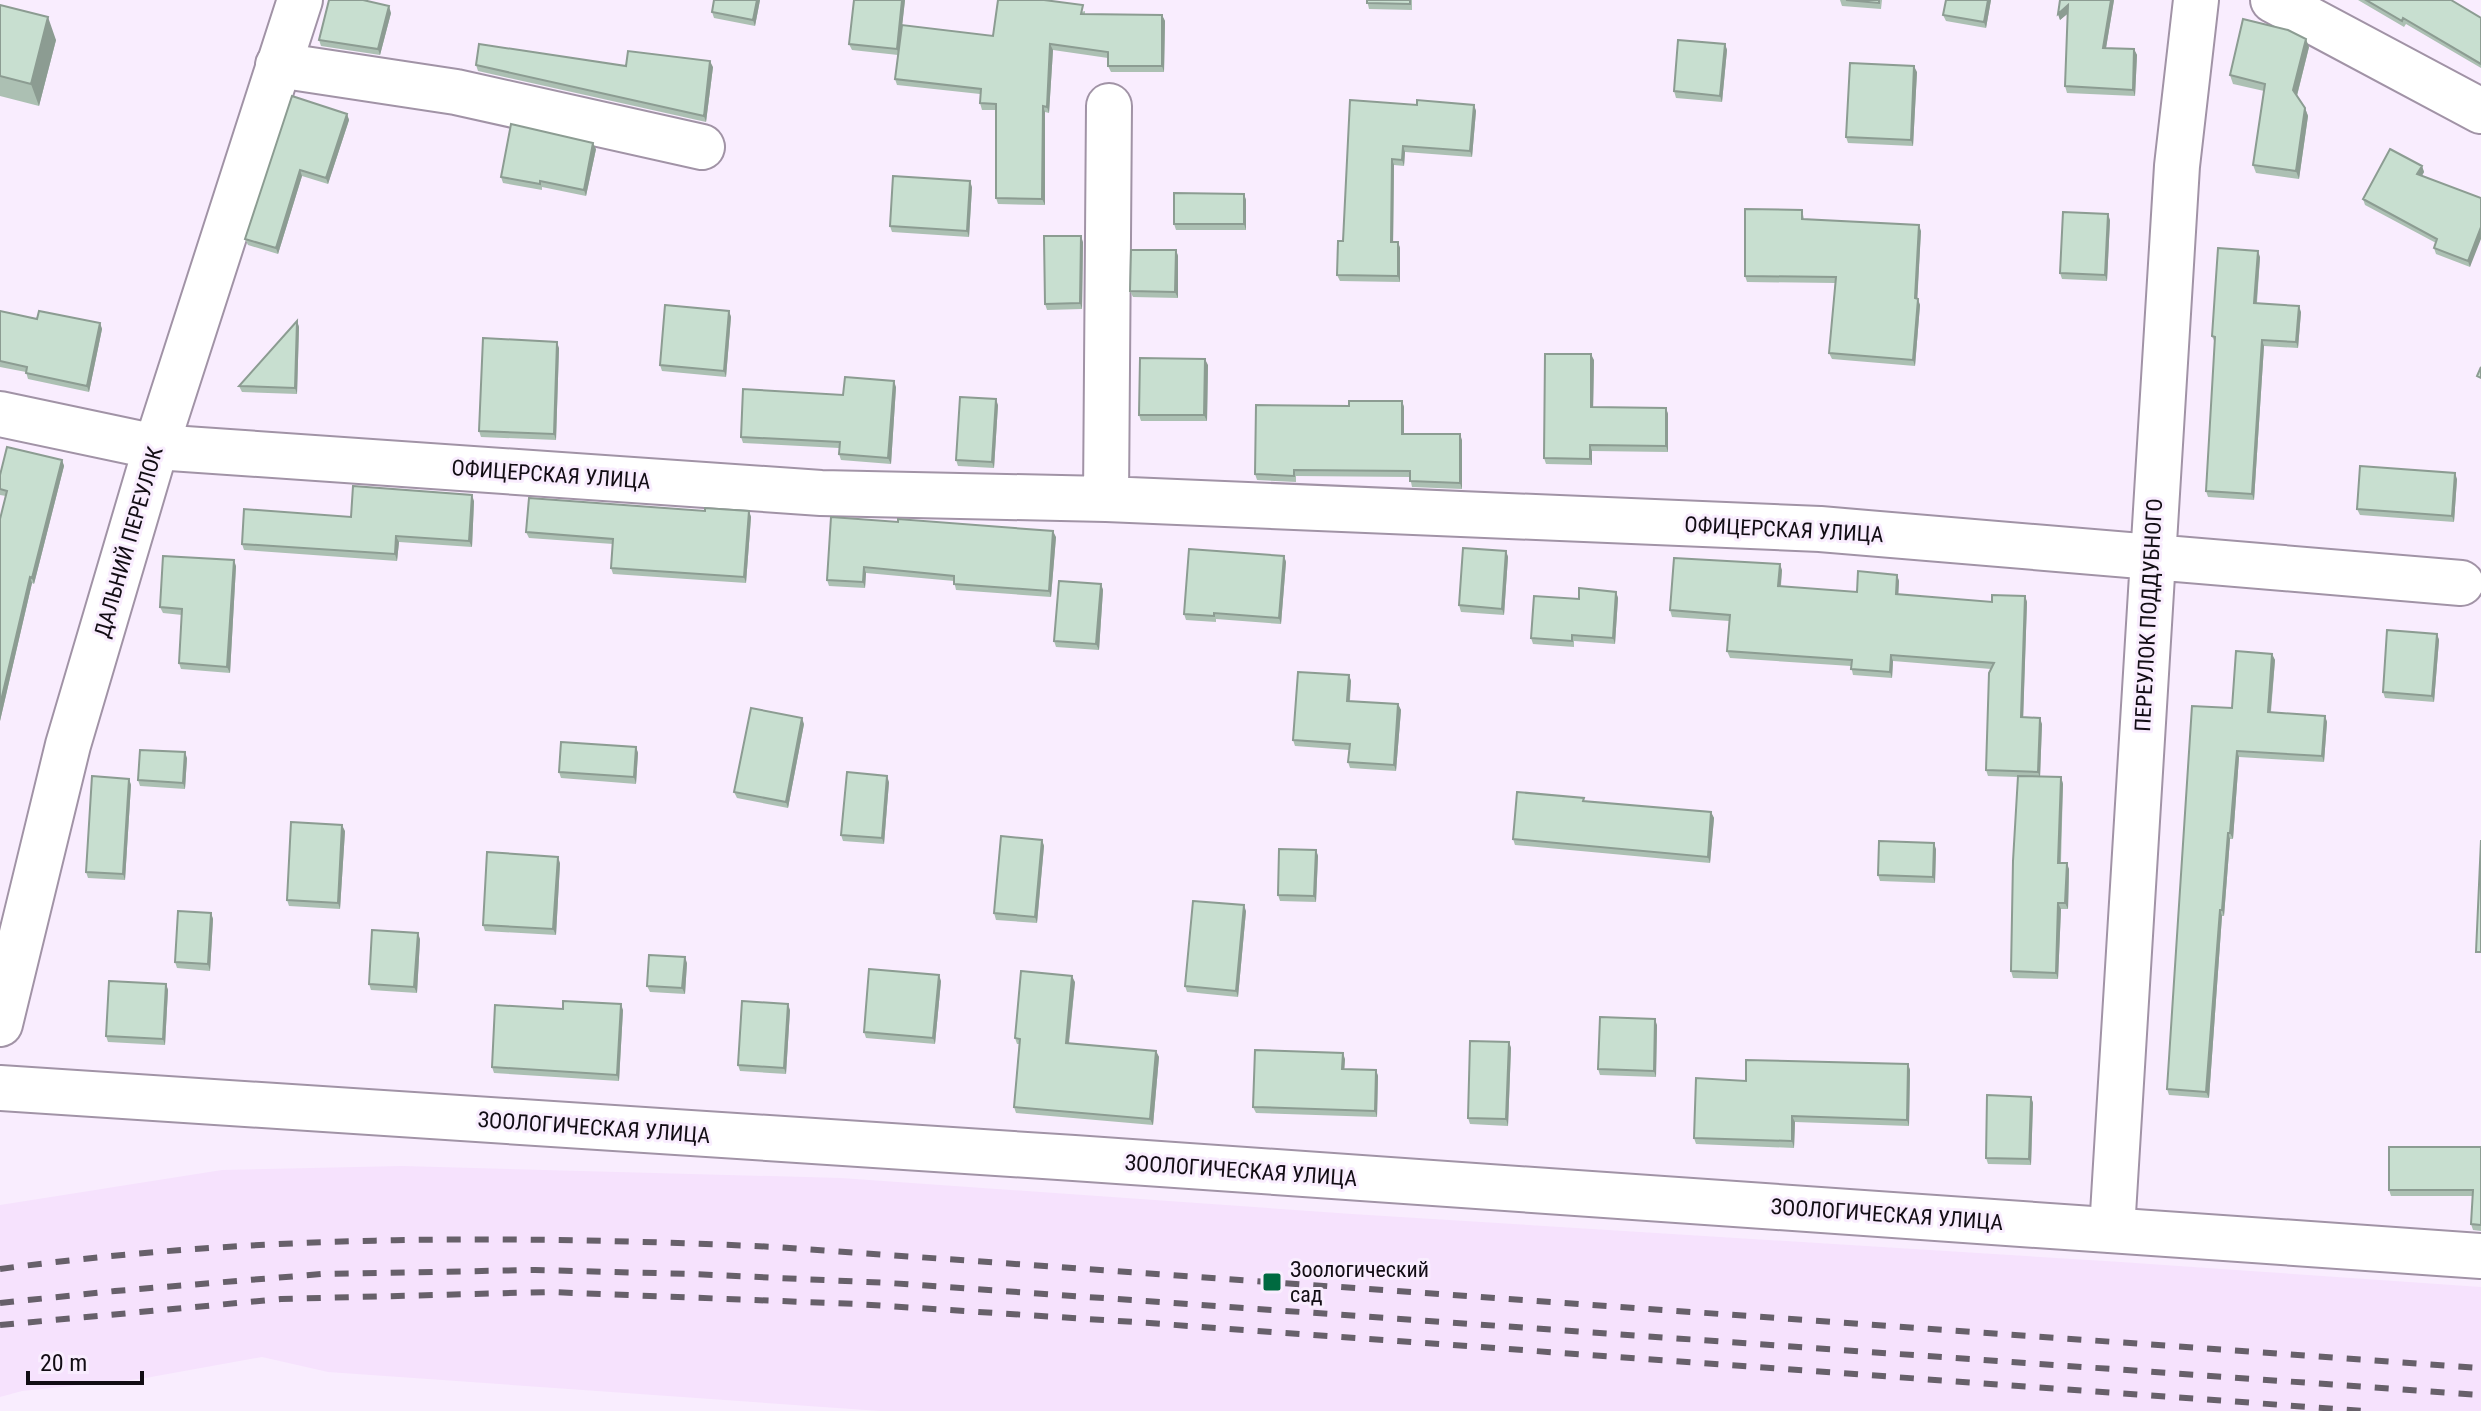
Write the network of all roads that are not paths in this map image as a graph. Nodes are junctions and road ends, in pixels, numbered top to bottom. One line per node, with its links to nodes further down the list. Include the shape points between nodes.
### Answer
1 (300, 0): 4 (street, ДАЛЬНИЙ ПЕРЕУЛОК)
2 (2196, 0): 11 (street, ПЕРЕУЛОК ПОДДУБНОГО, via 2177,166)
3 (2273, 0): 6 (street)
4 (278, 65): 7 (street, via 456,92); 9 (street, ДАЛЬНИЙ ПЕРЕУЛОК)
5 (1109, 106): 10 (street)
6 (2481, 111)
7 (702, 147)
8 (0, 414): 9 (street, ОФИЦЕРСКАЯ УЛИЦА)
9 (156, 447): 10 (street, ОФИЦЕРСКАЯ УЛИЦА, via 821,493); 13 (street, ДАЛЬНИЙ ПЕРЕУЛОК, via 68,745)
10 (1106, 499): 11 (street, ОФИЦЕРСКАЯ УЛИЦА, via 1820,529)
11 (2151, 558): 12 (street, ОФИЦЕРСКАЯ УЛИЦА); 15 (street, ПЕРЕУЛОК ПОДДУБНОГО)
12 (2461, 583)
13 (0, 1024)
14 (0, 1088): 15 (street, ЗООЛОГИЧЕСКАЯ УЛИЦА)
15 (2112, 1230): 16 (street, ЗООЛОГИЧЕСКАЯ УЛИЦА)
16 (2481, 1256)

